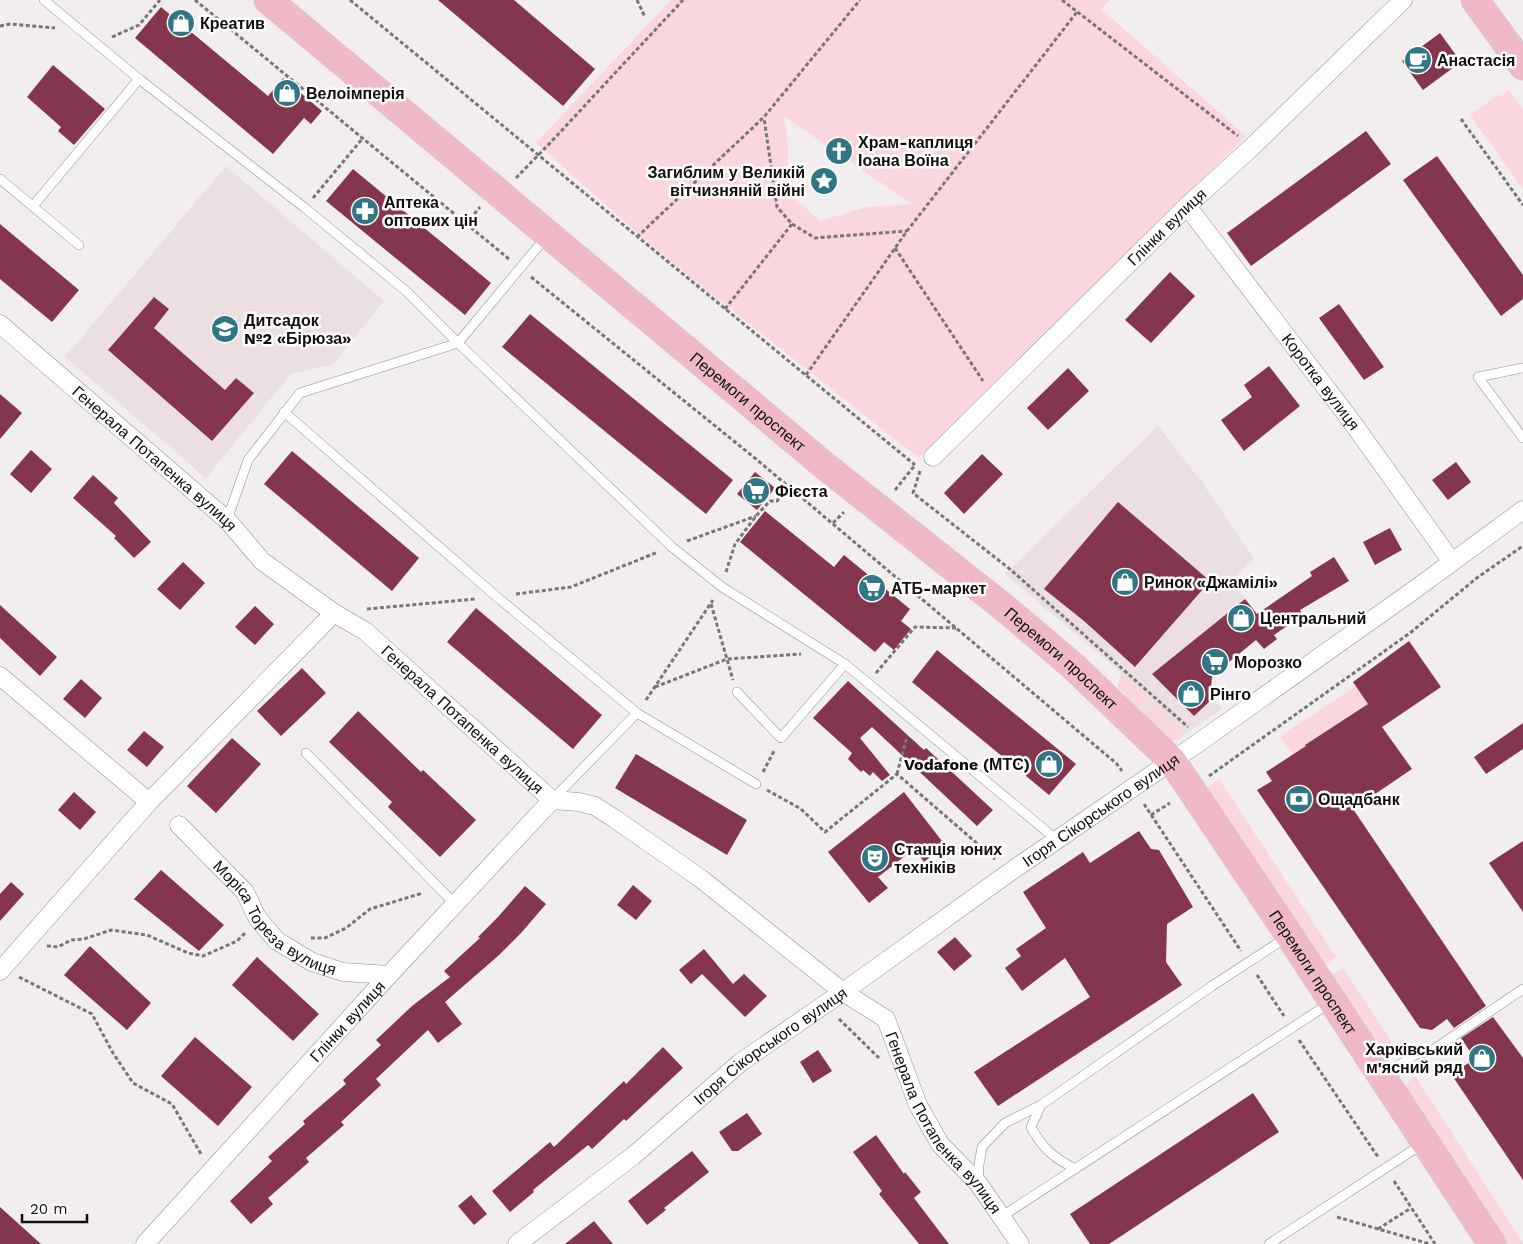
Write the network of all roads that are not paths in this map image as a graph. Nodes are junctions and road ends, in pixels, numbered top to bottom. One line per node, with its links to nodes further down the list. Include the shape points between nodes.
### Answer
1 (44, 0): 6 (lane)
2 (268, 0): 10 (main road, Перемоги проспект)
3 (1403, 0): 9 (street, Глінки вулиця)
4 (1476, 0): 5 (main road)
5 (1523, 66)
6 (139, 79): 8 (lane); 13 (lane, via 406,291)
7 (0, 179): 8 (lane)
8 (33, 206): 11 (lane)
9 (1187, 206): 17 (street, Глінки вулиця); 20 (street, Коротка вулиця, via 1352,422)
10 (548, 233): 13 (lane); 27 (main road, Перемоги проспект, via 825,466 1007,610)
11 (79, 246)
12 (0, 324): 19 (street, Генерала Потапенка вулиця)
13 (458, 344): 15 (lane, via 300,393); 22 (lane, via 672,547 722,587)
14 (1523, 368): 16 (lane, via 1478,377)
15 (284, 412): 19 (lane, via 248,460); 25 (lane, via 497,597)
16 (1522, 433)
17 (933, 457)
18 (1523, 510): 20 (street, Ігоря Сікорського вулиця)
19 (227, 520): 21 (street, Генерала Потапенка вулиця, via 262,561)
20 (1452, 562): 27 (street, Ігоря Сікорського вулиця)
21 (334, 613): 29 (street, Генерала Потапенка вулиця, via 365,631); 30 (street)
22 (845, 664): 24 (lane, via 781,738); 32 (lane)
23 (0, 676): 30 (street)
24 (737, 692)
25 (637, 713): 28 (lane); 29 (lane)
26 (306, 753): 33 (lane)
27 (1172, 761): 32 (street, Ігоря Сікорського вулиця); 34 (main road, Перемоги проспект)
28 (756, 784)
29 (552, 800): 33 (street, Глінки вулиця); 38 (street, Генерала Потапенка вулиця, via 579,802 602,810 700,878)
30 (149, 802): 35 (street)
31 (179, 825): 36 (street, Моріса Тореза вулиця, via 245,892 258,919 277,941 312,962 343,972)
32 (1057, 840): 38 (street, Ігоря Сікорського вулиця)
33 (455, 904): 36 (street, Глінки вулиця)
34 (1290, 936): 39 (main road, Перемоги проспект); 41 (lane)
35 (1, 970)
36 (389, 975): 47 (street, Глінки вулиця)
37 (1523, 990): 40 (lane, via 1433,1050 1414,1056)
38 (843, 992): 44 (street, Генерала Потапенка вулиця, via 886,1020 922,1113 940,1144); 46 (street, Ігоря Сікорського вулиця, via 741,1062 633,1156)
39 (1333, 1001): 40 (main road, Перемоги проспект); 43 (lane)
40 (1383, 1077): 42 (main road, Перемоги проспект)
41 (1041, 1105): 43 (lane, via 1031,1127 1039,1143); 44 (lane, via 1005,1123 982,1147)
42 (1425, 1142): 49 (lane); 50 (main road, Перемоги проспект)
43 (1075, 1169): 45 (lane)
44 (978, 1183): 45 (street, Генерала Потапенка вулиця)
45 (1001, 1217): 48 (street, Генерала Потапенка вулиця)
46 (522, 1242)
47 (145, 1244)
48 (1020, 1244)
49 (1269, 1244)
50 (1492, 1244)

